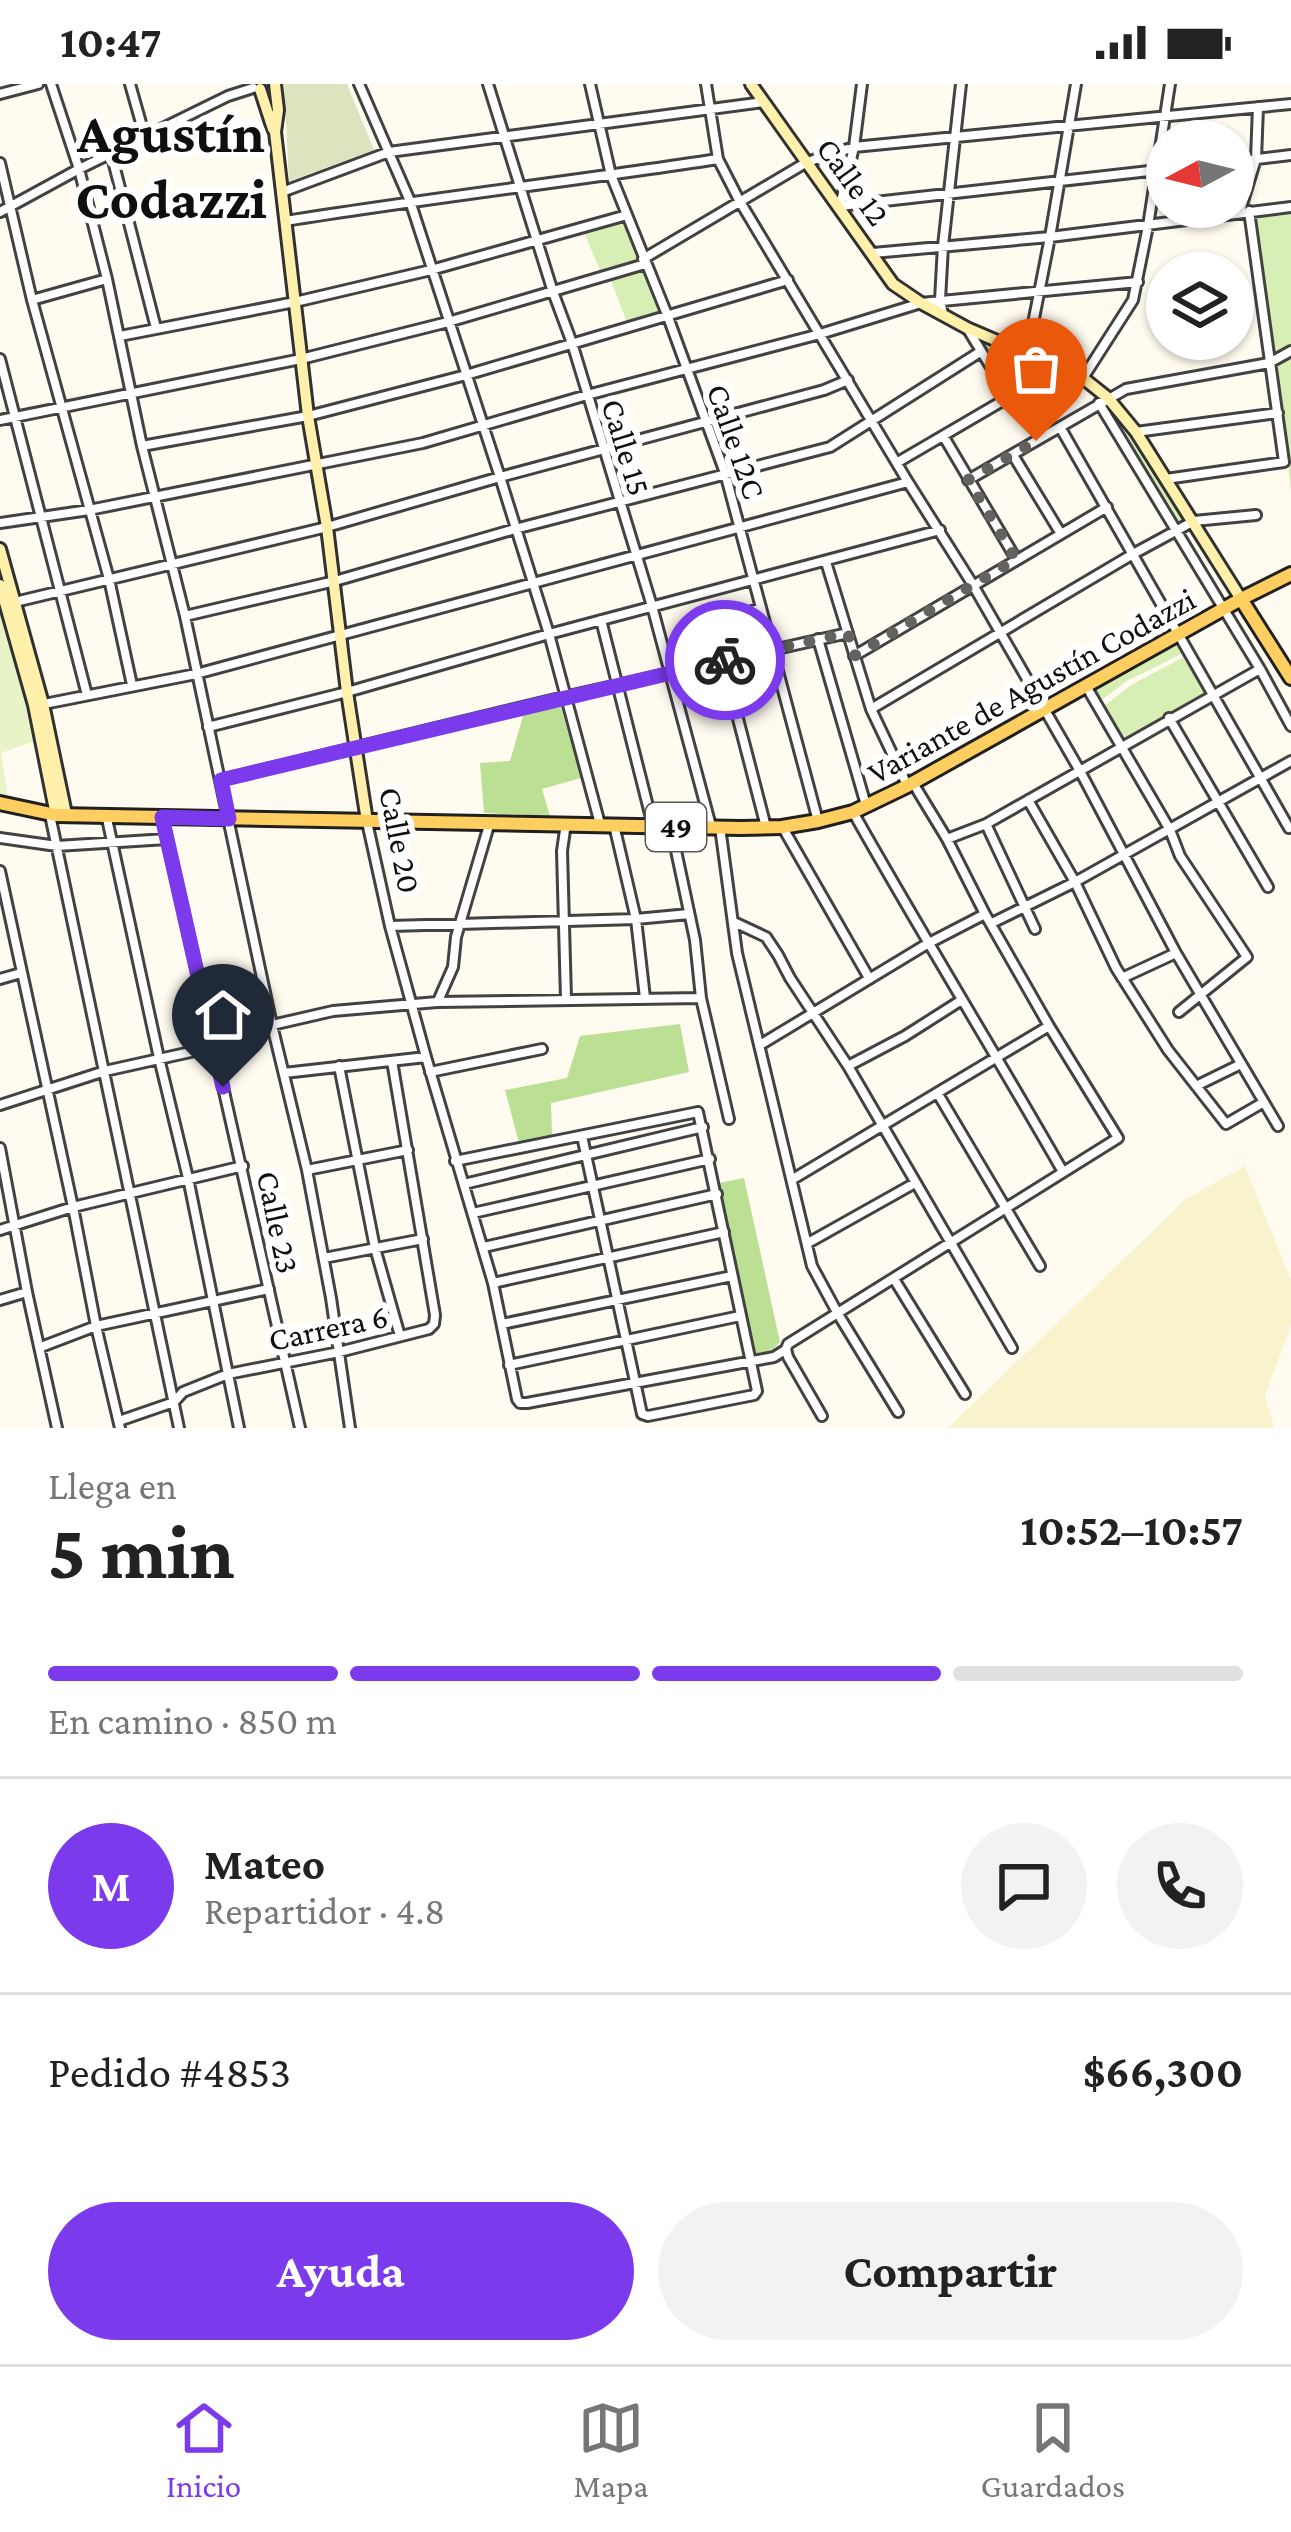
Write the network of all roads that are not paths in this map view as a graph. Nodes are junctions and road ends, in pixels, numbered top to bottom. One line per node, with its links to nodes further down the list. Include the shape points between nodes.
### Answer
1 (38, 84): 14 (street)
2 (51, 84): 36 (street)
3 (130, 84): 24 (street)
4 (359, 84): 28 (street)
5 (488, 84): 25 (street, Calle 15)
6 (590, 84): 22 (street, Calle 12C)
7 (706, 84): 19 (street)
8 (751, 84): 16 (street, Calle 12)
9 (862, 84): 27 (street)
10 (962, 84): 26 (street)
11 (1076, 84): 23 (street)
12 (1170, 84): 20 (street)
13 (257, 85): 15 (street); 15 (street); 41 (street, Calle 20)
14 (0, 94)
15 (228, 96): 24 (street)
16 (764, 103): 19 (street); 33 (street, Calle 12)
17 (1291, 104): 18 (street)
18 (1258, 107): 20 (street); 32 (street)
19 (710, 111): 22 (street); 31 (street)
20 (1165, 116): 21 (street); 23 (street)
21 (1165, 120)
22 (598, 123): 25 (street); 38 (street, Calle 12C)
23 (1068, 125): 26 (street); 39 (street)
24 (145, 136): 29 (street)
25 (503, 136): 28 (street); 40 (street, Calle 15)
26 (956, 136): 27 (street); 42 (street)
27 (854, 147): 33 (street); 45 (street)
28 (389, 152): 41 (street); 44 (street)
29 (111, 153): 36 (street); 72 (street)
30 (1291, 155): 32 (street)
31 (718, 159): 38 (street); 43 (street)
32 (1256, 159): 35 (street)
33 (807, 162): 43 (street); 45 (street, Calle 12)
34 (0, 163): 47 (street)
35 (1254, 168)
36 (79, 169): 47 (street); 60 (street)
37 (1146, 171): 39 (street)
38 (611, 175): 40 (street); 49 (street, Calle 12C)
39 (1059, 182): 42 (street); 54 (street)
40 (521, 188): 44 (street); 55 (street, Calle 15)
41 (282, 192): 50 (street, Calle 20)
42 (951, 192): 45 (street); 56 (street)
43 (739, 200): 58 (street); 61 (street)
44 (410, 201): 50 (street); 59 (street)
45 (840, 206): 57 (street, Calle 12)
46 (1291, 207): 48 (street)
47 (4, 210): 65 (street)
48 (1254, 211)
49 (627, 215): 55 (street); 58 (street, Calle 12C)
50 (285, 221): 67 (street, Calle 20)
51 (1146, 226): 54 (street)
52 (1148, 228): 62 (street)
53 (1247, 228): 82 (street)
54 (1050, 237): 56 (street); 64 (street)
55 (537, 240): 59 (street); 63 (street, Calle 15)
56 (943, 246): 57 (street); 66 (street)
57 (872, 253): 68 (street, Calle 12, via 893,284)
58 (644, 261): 63 (street); 70 (street, Calle 12C)
59 (431, 270): 67 (street); 71 (street)
60 (107, 279): 65 (street); 75 (street)
61 (788, 280): 70 (street); 74 (street)
62 (1138, 282): 64 (street); 86 (street)
63 (553, 292): 71 (street); 76 (street, Calle 15)
64 (1040, 292): 66 (street); 79 (street)
65 (32, 300): 92 (street)
66 (940, 300): 68 (street); 69 (street)
67 (295, 302): 72 (street); 81 (street, Calle 20)
68 (921, 303): 69 (street, Calle 12); 74 (street)
69 (943, 314): 73 (street, Calle 12)
70 (668, 317): 76 (street); 84 (street, Calle 12C)
71 (448, 322): 81 (street); 85 (street)
72 (156, 328): 75 (street)
73 (967, 328): 78 (street); 79 (street, Calle 12)
74 (820, 334): 84 (street); 87 (street)
75 (121, 336): 88 (street)
76 (572, 343): 85 (street); 89 (street, Calle 15)
77 (1291, 351): 82 (street)
78 (980, 352): 90 (street); 96 (street)
79 (1027, 354): 83 (street, Calle 12)
80 (0, 359): 95 (street)
81 (301, 359): 88 (street); 94 (street, Calle 20)
82 (1269, 363): 91 (street, via 1126,389); 93 (street)
83 (1059, 368): 86 (street, Calle 12); 90 (street)
84 (686, 369): 89 (street); 98 (street, Calle 12C)
85 (466, 375): 94 (street); 99 (street)
86 (1083, 378): 91 (street, Calle 12)
87 (848, 380): 96 (street); 98 (street)
88 (132, 394): 92 (street); 103 (street)
89 (587, 395): 99 (street); 104 (street, Calle 15)
90 (1010, 398): 102 (street)
91 (1104, 401): 100 (street); 101 (street, Calle 12); 125 (street)
92 (61, 408): 95 (street); 116 (street)
93 (1278, 412): 101 (street); 110 (street, via 1284,462)
94 (308, 416): 103 (street); 107 (street, Calle 20)
95 (16, 417): 97 (street); 118 (street)
96 (873, 419): 106 (street); 108 (street, via 830,447)
97 (0, 420)
98 (707, 422): 104 (street); 108 (street, Calle 12C)
99 (483, 426): 107 (street); 109 (street)
100 (1060, 427): 105 (street); 115 (street)
101 (1136, 432): 110 (street, Calle 12)
102 (944, 437): 106 (street); 111 (street)
103 (142, 446): 113 (street)
104 (604, 449): 109 (street); 114 (street, Calle 15)
105 (1012, 455): 111 (street); 126 (street)
106 (898, 463): 112 (street)
107 (317, 464): 113 (street); 122 (street, Calle 20)
108 (724, 473): 114 (street); 121 (street, Calle 12C)
109 (500, 477): 122 (street); 123 (street)
110 (1166, 479): 119 (street, Calle 12)
111 (968, 480): 130 (street)
112 (908, 482): 121 (street); 124 (street)
113 (155, 496): 116 (street); 132 (street)
114 (618, 503): 123 (street); 129 (street, Calle 15)
115 (1107, 507): 126 (street); 128 (street)
116 (89, 510): 118 (street); 134 (street)
117 (1256, 515): 119 (street)
118 (41, 518): 120 (street); 140 (street)
119 (1194, 521): 125 (street); 141 (street, Calle 12)
120 (0, 523)
121 (740, 526): 129 (street); 135 (street, Calle 12C)
122 (327, 527): 132 (street); 136 (street, Calle 20)
123 (515, 529): 136 (street); 137 (street)
124 (940, 530): 131 (street); 139 (street)
125 (1177, 530): 128 (street); 145 (street)
126 (1061, 534): 130 (street)
127 (0, 549): 142 (street)
128 (1133, 554): 150 (street); 152 (street)
129 (636, 556): 137 (street); 143 (street, Calle 15)
130 (1016, 559): 139 (street)
131 (826, 562): 135 (street); 149 (street)
132 (172, 566): 134 (street); 146 (street)
133 (1291, 574): 141 (main road, Variante de Agustín Codazzi / 49)
134 (109, 579): 140 (street); 161 (street)
135 (753, 579): 143 (street); 144 (street, Calle 12C)
136 (334, 581): 146 (street); 148 (street, Calle 20)
137 (532, 582): 148 (street); 151 (street)
138 (0, 585): 142 (street)
139 (973, 585): 150 (street); 155 (street)
140 (62, 592): 142 (street); 165 (street)
141 (1241, 599): 145 (main road, Variante de Agustín Codazzi / 49); 160 (main road)
142 (10, 601): 168 (street)
143 (652, 606): 147 (street); 158 (street, Calle 15)
144 (760, 609): 154 (street, Calle 12C); 156 (street, via 715,622)
145 (1224, 610): 152 (main road, Variante de Agustín Codazzi / 49); 157 (street)
146 (185, 616): 159 (street)
147 (602, 620): 151 (street); 162 (street)
148 (340, 633): 159 (street); 164 (street, Calle 20)
149 (848, 633): 153 (street); 155 (street)
150 (1000, 633): 169 (street); 170 (street)
151 (549, 634): 164 (street); 167 (street)
152 (1178, 634): 163 (main road, Variante de Agustín Codazzi / 49); 166 (street)
153 (818, 639): 154 (street); 184 (street)
154 (771, 650): 156 (street); 190 (street, Calle 12C)
155 (854, 656): 169 (street)
156 (722, 660): 158 (street); 198 (street)
157 (1260, 669): 166 (street); 172 (street)
158 (671, 673): 162 (street); 197 (street, Calle 15)
159 (196, 674): 161 (street); 173 (street)
160 (1291, 678)
161 (132, 685): 165 (street)
162 (617, 686): 167 (street); 195 (street)
163 (1086, 686): 170 (main road, Variante de Agustín Codazzi / 49); 175 (street)
164 (347, 692): 173 (street); 174 (street, Calle 20)
165 (87, 694): 168 (street)
166 (1212, 695): 171 (street); 178 (street)
167 (564, 697): 174 (street); 193 (street)
168 (38, 705): 185 (street)
169 (871, 709): 180 (street)
170 (1045, 710): 177 (street); 180 (main road, Variante de Agustín Codazzi / 49)
171 (1168, 718): 175 (street); 183 (street)
172 (1291, 725)
173 (208, 727): 179 (street)
174 (356, 746): 179 (street); 189 (street, Calle 20)
175 (1121, 747): 177 (street); 201 (street)
176 (1291, 761): 178 (street)
177 (1080, 771): 181 (street); 207 (street)
178 (1261, 779): 183 (street); 200 (street)
179 (221, 780): 188 (street)
180 (910, 785): 184 (main road, Variante de Agustín Codazzi / 49); 204 (street)
181 (1028, 800): 194 (street); 209 (street)
182 (0, 803): 185 (main road, Variante de Agustín Codazzi / 49)
183 (1219, 803): 201 (street); 210 (street)
184 (860, 809): 190 (main road, Variante de Agustín Codazzi / 49); 221 (street)
185 (58, 814): 186 (main road, Variante de Agustín Codazzi / 49); 206 (street)
186 (106, 814): 187 (main road, Variante de Agustín Codazzi / 49); 205 (street)
187 (162, 817): 188 (main road, Variante de Agustín Codazzi / 49); 203 (street, Calle 23)
188 (229, 819): 189 (main road, Variante de Agustín Codazzi / 49); 236 (street)
189 (367, 821): 191 (main road, Variante de Agustín Codazzi / 49); 219 (street, Calle 20)
190 (818, 821): 199 (main road, Variante de Agustín Codazzi / 49)
191 (490, 822): 192 (main road, Variante de Agustín Codazzi / 49); 218 (street)
192 (566, 823): 193 (main road, Variante de Agustín Codazzi / 49); 214 (street)
193 (607, 824): 195 (main road, Variante de Agustín Codazzi / 49); 215 (street)
194 (986, 824): 204 (street); 211 (street)
195 (653, 826): 196 (main road, Variante de Agustín Codazzi / 49)
196 (671, 826): 197 (main road, Variante de Agustín Codazzi / 49); 212 (street)
197 (716, 826): 198 (main road, Variante de Agustín Codazzi / 49); 216 (street, Calle 15)
198 (766, 827): 199 (main road, Variante de Agustín Codazzi / 49)
199 (782, 827): 224 (street)
200 (1289, 828)
201 (1170, 830): 207 (street); 227 (street, via 1247,957)
202 (0, 838): 206 (street)
203 (167, 839): 205 (street); 239 (street, Calle 23)
204 (947, 839): 213 (street)
205 (111, 842): 206 (street); 243 (street)
206 (57, 846): 248 (street)
207 (1123, 856): 209 (street); 222 (street)
208 (0, 872): 223 (street)
209 (1075, 882): 211 (street); 225 (street)
210 (1268, 887)
211 (1024, 907): 217 (street); 220 (street)
212 (689, 914): 215 (street); 229 (street)
213 (985, 914): 217 (street); 221 (street)
214 (565, 920): 215 (street); 218 (street); 230 (street)
215 (636, 920): 228 (street)
216 (734, 922): 234 (street, via 766,937); 238 (street, Calle 15)
217 (992, 923): 237 (street)
218 (460, 925): 219 (street); 232 (street)
219 (390, 926): 233 (street, Calle 20)
220 (1035, 929)
221 (927, 944): 224 (street); 231 (street)
222 (1176, 953): 225 (street); 227 (street)
223 (21, 973): 226 (street); 252 (street)
224 (869, 978): 234 (street)
225 (1122, 978): 251 (street)
226 (0, 979)
227 (1199, 994): 235 (street); 245 (street)
228 (645, 998): 229 (street); 230 (street)
229 (700, 998): 256 (street)
230 (566, 999): 232 (street)
231 (960, 1000): 241 (street); 247 (street)
232 (437, 1002): 233 (street)
233 (412, 1004): 236 (street); 242 (street, Calle 20)
234 (813, 1011): 238 (street); 247 (street)
235 (1179, 1012)
236 (272, 1025): 250 (street)
237 (1049, 1026): 241 (street); 269 (street, via 1118,1138)
238 (760, 1045): 271 (street, Calle 15)
239 (213, 1047): 243 (street); 267 (street, Calle 23)
240 (542, 1049): 249 (street)
241 (997, 1056): 253 (street); 269 (street)
242 (426, 1057): 244 (street); 249 (street, Calle 20)
243 (159, 1058): 248 (street); 270 (street)
244 (392, 1061): 246 (street); 262 (street, Carrera 6)
245 (1240, 1064): 251 (street); 254 (street)
246 (339, 1066): 250 (street); 265 (street)
247 (848, 1066): 257 (street)
248 (105, 1071): 252 (street); 275 (street)
249 (430, 1072): 266 (street, Calle 20)
250 (284, 1073): 268 (street)
251 (1196, 1086): 254 (street, via 1226,1124)
252 (48, 1088): 255 (street); 277 (street)
253 (938, 1094): 257 (street); 278 (street)
254 (1264, 1102): 259 (street)
255 (0, 1105)
256 (729, 1119)
257 (881, 1124): 271 (street); 273 (street)
258 (704, 1126): 260 (street, via 695,1111); 263 (street); 264 (street)
259 (1278, 1126)
260 (582, 1136): 263 (street); 266 (street)
261 (0, 1148): 281 (street)
262 (408, 1150): 265 (street); 284 (street, Carrera 6)
263 (586, 1155): 272 (street); 274 (street)
264 (710, 1159): 274 (street); 276 (street)
265 (359, 1161): 268 (street); 288 (street)
266 (455, 1161): 272 (street, Calle 20)
267 (243, 1166): 270 (street); 295 (street, Calle 23)
268 (307, 1170): 289 (street)
269 (1063, 1172): 278 (street)
270 (188, 1178): 275 (street); 299 (street)
271 (793, 1179): 285 (street, Calle 15)
272 (464, 1184): 279 (street, Calle 20)
273 (915, 1184): 285 (street); 286 (street)
274 (592, 1187): 279 (street); 280 (street)
275 (130, 1192): 277 (street); 300 (street)
276 (716, 1194): 280 (street); 283 (street)
277 (73, 1207): 281 (street); 304 (street)
278 (1007, 1208): 286 (street); 291 (street)
279 (472, 1213): 287 (street, Calle 20)
280 (598, 1221): 287 (street); 290 (street)
281 (15, 1227): 282 (street); 296 (street)
282 (0, 1230)
283 (724, 1232): 290 (street); 292 (street)
284 (423, 1239): 288 (street); 305 (street, Carrera 6, via 434,1324)
285 (808, 1243): 301 (street, Calle 15)
286 (952, 1244): 293 (street); 308 (street)
287 (483, 1247): 294 (street, Calle 20)
288 (375, 1248): 289 (street); 305 (street)
289 (324, 1258): 310 (street)
290 (607, 1258): 294 (street); 297 (street)
291 (1040, 1266)
292 (732, 1276): 297 (street); 302 (street)
293 (893, 1280): 301 (street); 316 (street)
294 (493, 1283): 303 (street, Calle 20)
295 (269, 1289): 299 (street, Carrera 6); 311 (street, Calle 23)
296 (27, 1292): 298 (street); 307 (street)
297 (615, 1299): 303 (street); 306 (street)
298 (0, 1300)
299 (213, 1301): 300 (street, Carrera 6); 314 (street)
300 (156, 1314): 304 (street, Carrera 6); 317 (street)
301 (838, 1314): 309 (street); 318 (street, Calle 15)
302 (740, 1316): 306 (street); 312 (street)
303 (502, 1324): 313 (street, Calle 20)
304 (96, 1326): 307 (street, Carrera 6); 320 (street)
305 (400, 1336): 310 (street, Carrera 6)
306 (625, 1340): 313 (street); 315 (street)
307 (41, 1347): 321 (street)
308 (1012, 1348)
309 (786, 1349): 312 (street); 319 (street)
310 (339, 1352): 311 (street, Carrera 6); 325 (street)
311 (286, 1361): 314 (street, Carrera 6); 324 (street, Calle 23)
312 (750, 1362): 315 (street); 315 (street, via 754,1395 648,1417)
313 (509, 1366): 315 (street, Calle 20, via 520,1403)
314 (228, 1374): 317 (street, Carrera 6); 323 (street)
315 (634, 1382)
316 (965, 1394)
317 (174, 1402): 320 (street, Carrera 6); 322 (street)
318 (898, 1412)
319 (822, 1416)
320 (120, 1425)
321 (57, 1428)
322 (179, 1428)
323 (238, 1428)
324 (300, 1428)
325 (350, 1428)

